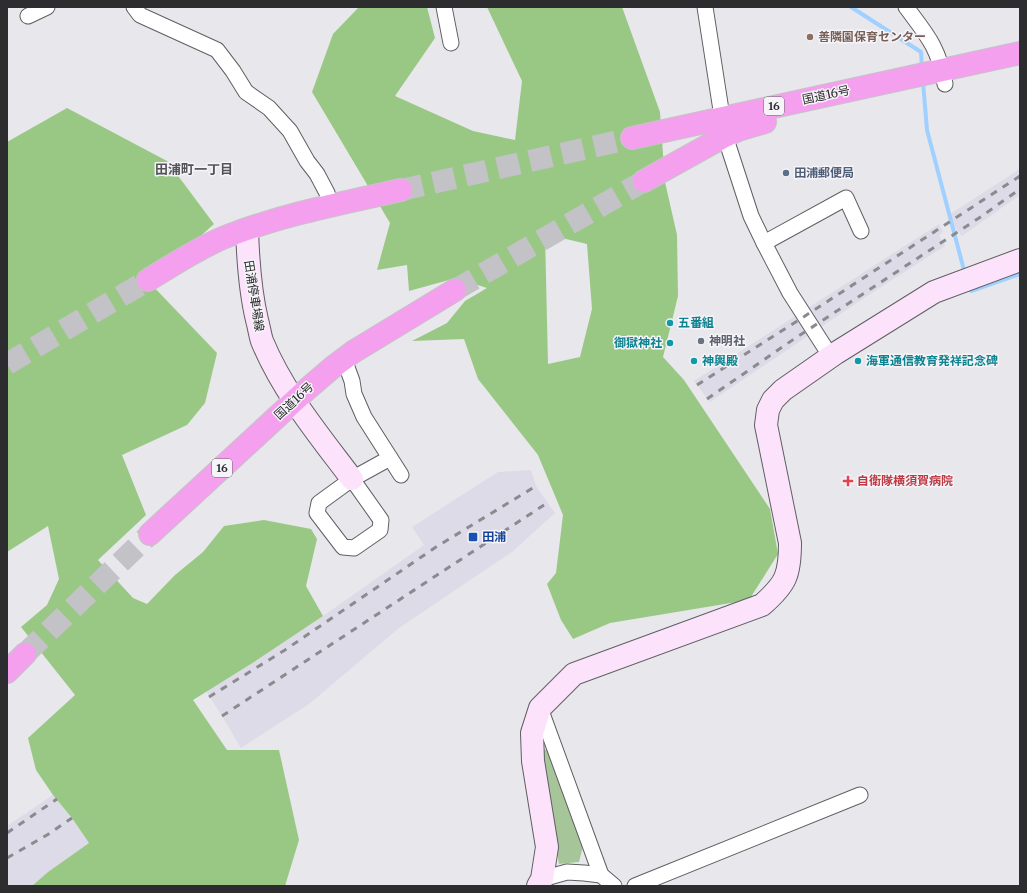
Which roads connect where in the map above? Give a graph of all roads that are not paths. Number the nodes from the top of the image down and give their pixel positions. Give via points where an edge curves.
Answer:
1 (47, 7) edge
2 (134, 7) edge
3 (444, 7) edge
4 (705, 7) edge
5 (906, 7) edge
6 (28, 16) dead end
7 (451, 43) dead end
8 (1020, 53) edge
9 (1020, 68) edge
10 (932, 79) junction
11 (724, 127) junction
12 (632, 138) tunnel mouth
13 (644, 181) tunnel mouth
14 (401, 190) tunnel mouth
15 (331, 205) junction
16 (247, 230) junction
17 (861, 231) dead end
18 (764, 243) junction
19 (1020, 260) edge
20 (148, 280) tunnel mouth
21 (455, 290) tunnel mouth
22 (831, 357) junction
23 (344, 358) junction
24 (294, 401) junction
25 (390, 458) junction
26 (401, 476) dead end
27 (352, 479) junction
28 (150, 534) tunnel mouth
29 (26, 654) tunnel mouth
30 (7, 672) edge
31 (540, 708) junction
32 (860, 795) dead end
33 (600, 876) junction
34 (540, 882) edge
35 (614, 886) edge
36 (635, 886) edge

1 - 6 street
2 - 15 street via 140,15 217,50 246,92 269,108 290,131 317,174
3 - 7 street
4 - 11 street
5 - 10 street via 930,40 939,58
8 - 10 highway, 国道16号 / 16
9 - 10 highway, 国道16号 / 16
10 - 11 highway, 国道16号 / 16 via 754,124
11 - 12 highway, 国道16号 / 16
11 - 13 highway, 国道16号 / 16
11 - 18 street via 752,216
14 - 15 highway
15 - 16 highway
16 - 20 highway via 199,249
16 - 24 street, 田浦停車場線 via 254,309 262,340
17 - 18 street via 846,198
18 - 22 street via 790,293
19 - 22 street via 934,292
21 - 23 highway, 国道16号 / 16
22 - 31 street via 783,390 768,410 766,425 790,543 790,561 785,579 777,592 762,605 574,674
23 - 24 highway, 国道16号 / 16
23 - 25 street via 354,394 364,417
24 - 27 street, 田浦停車場線
24 - 28 highway, 国道16号 / 16
25 - 26 street
25 - 27 street
27 - 27 street via 381,520 380,530 354,548 343,547 317,513 319,503
29 - 30 highway
31 - 33 street
31 - 34 street via 532,733 533,761 546,847
32 - 36 street
33 - 34 street via 567,872
33 - 35 street

